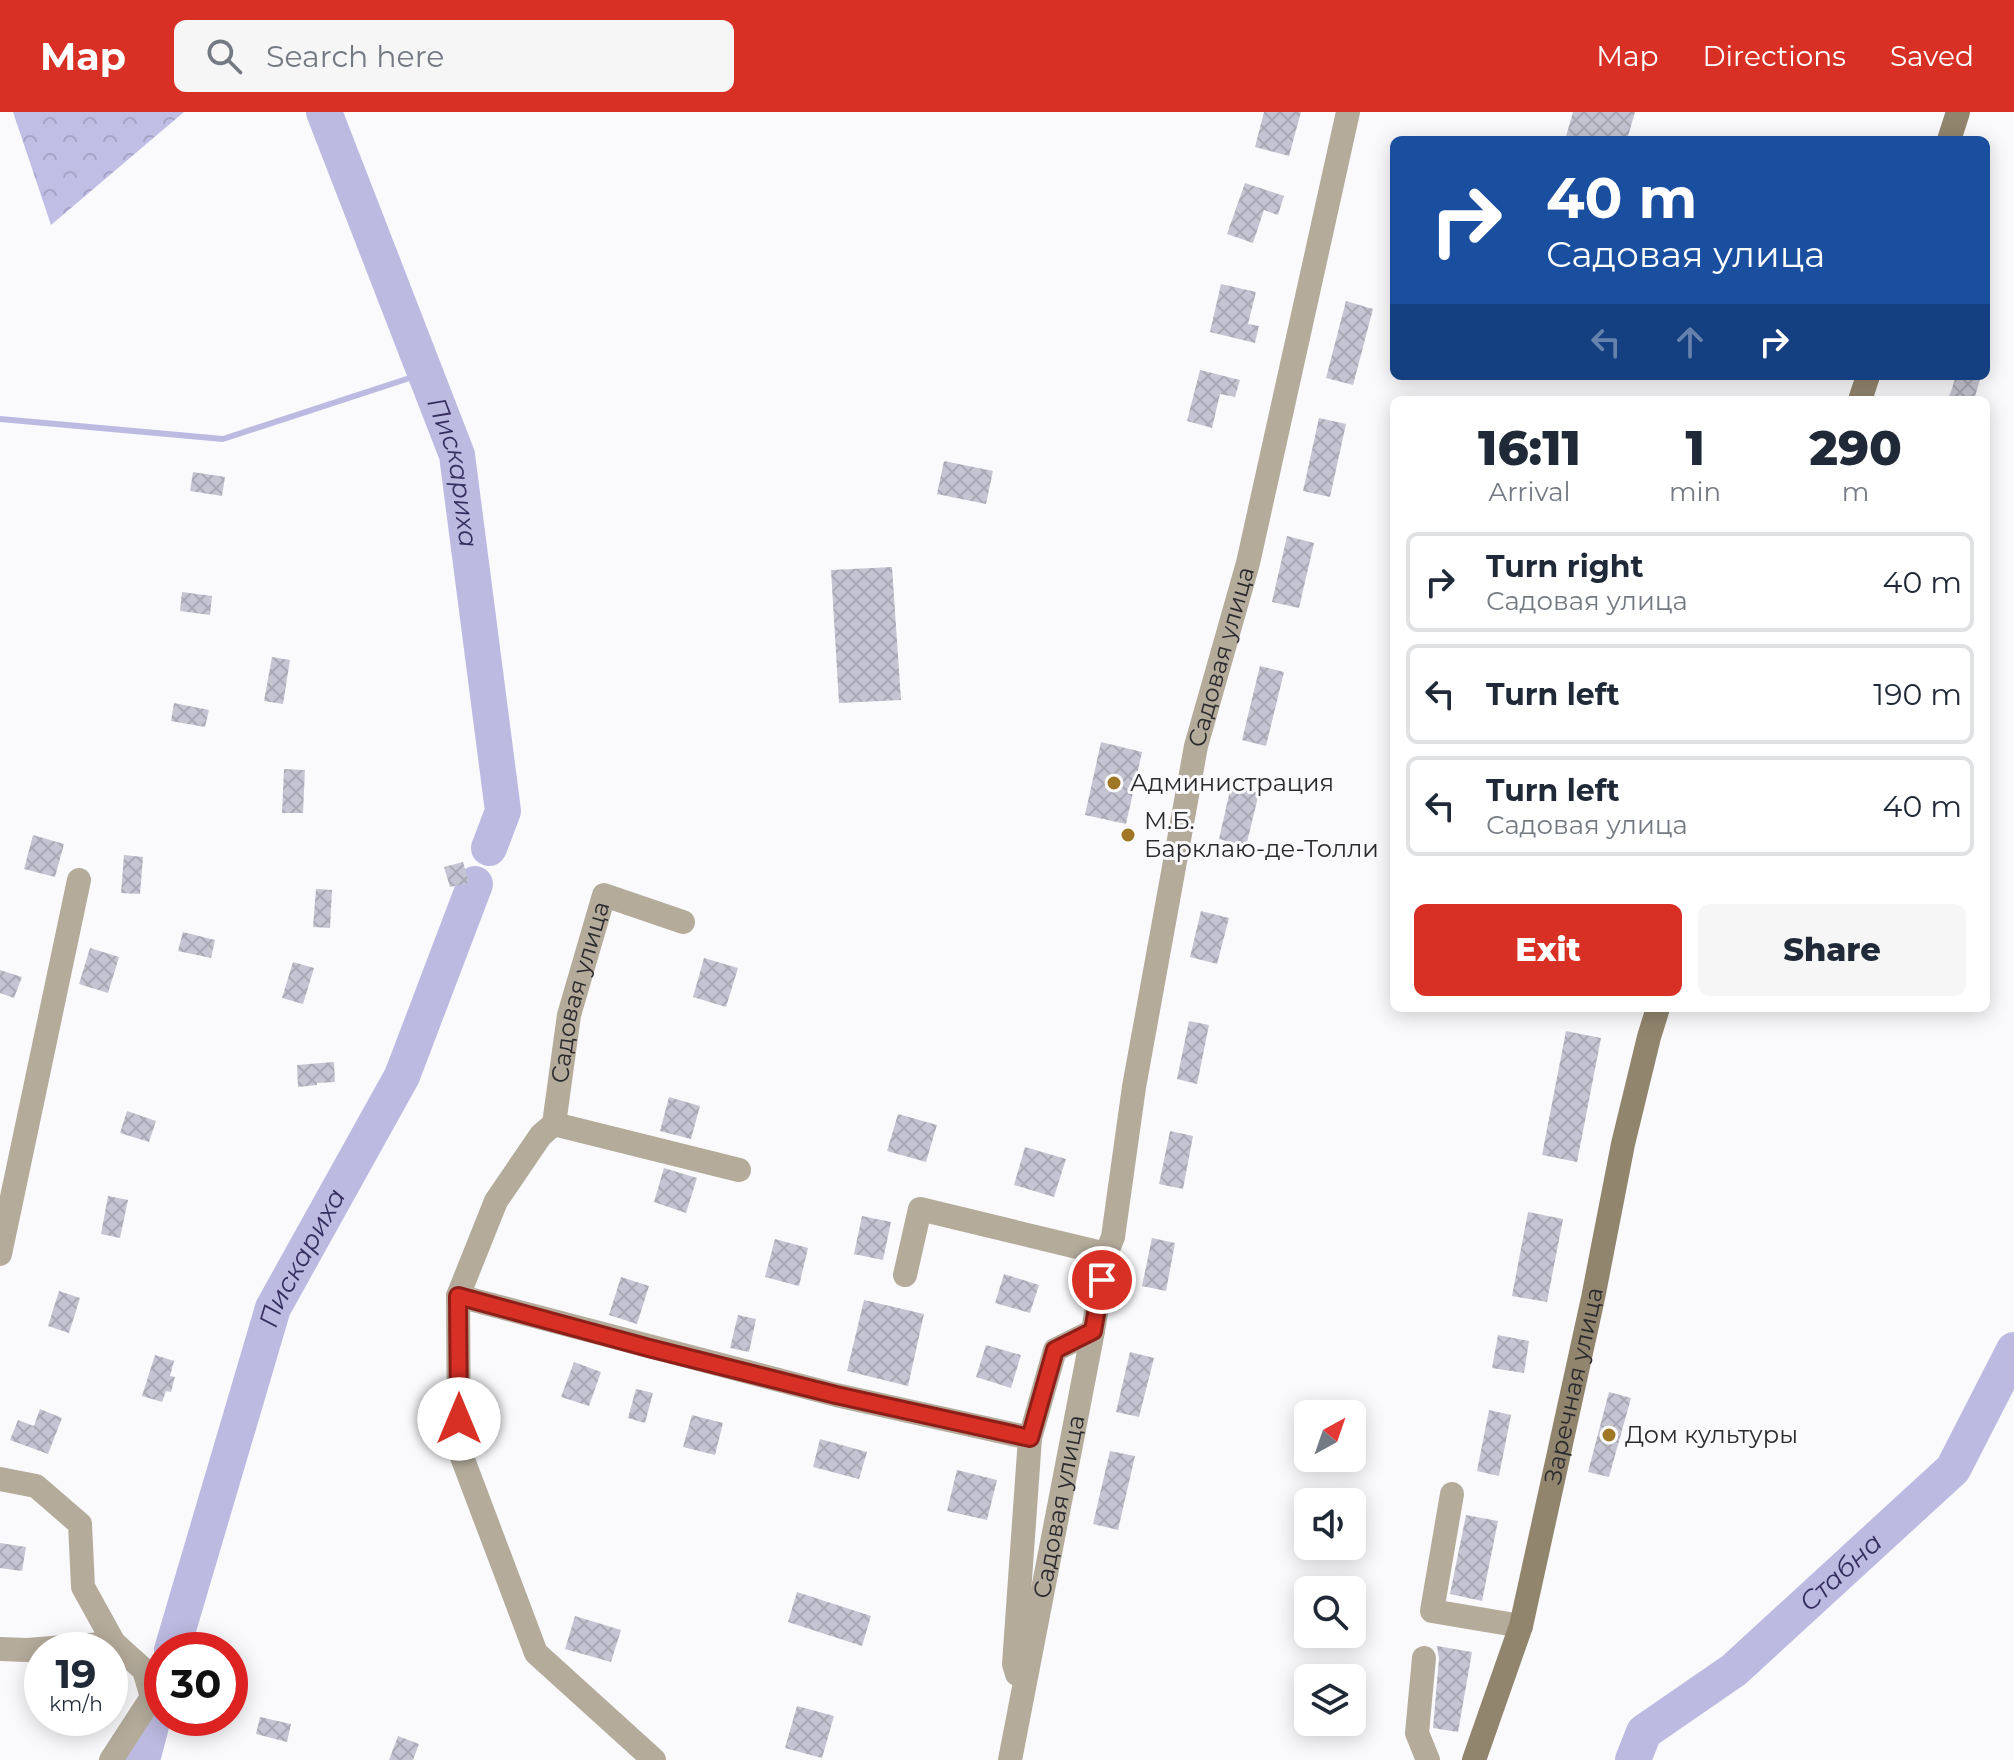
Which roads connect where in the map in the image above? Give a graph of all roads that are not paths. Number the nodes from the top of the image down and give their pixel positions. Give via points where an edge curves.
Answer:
1 (1348, 112) edge
2 (1958, 112) edge
3 (1950, 136) edge
4 (79, 880) dead end
5 (683, 922) dead end
6 (1657, 1012) edge
7 (554, 1124) junction
8 (739, 1170) dead end
9 (0, 1254) edge
10 (1106, 1254) junction
11 (905, 1275) dead end
12 (458, 1296) junction
13 (1093, 1331) junction
14 (1030, 1438) junction
15 (0, 1479) edge
16 (1452, 1494) dead end
17 (1521, 1626) junction
18 (108, 1632) edge
19 (0, 1649) edge
20 (24, 1650) edge
21 (128, 1656) edge
22 (1424, 1658) dead end
23 (1023, 1692) junction
24 (128, 1734) edge
25 (127, 1736) edge
26 (111, 1760) edge
27 (654, 1760) edge
28 (1010, 1760) edge
29 (1428, 1760) edge
30 (1474, 1760) edge

1 - 10 street, Садовая улица via 1248,563 1196,746
2 - 3 street
4 - 9 street
5 - 7 street, Садовая улица via 604,895 569,1015
6 - 17 street, Заречная улица via 1623,1144
7 - 8 street
7 - 12 street via 496,1201
10 - 11 street via 920,1209
10 - 13 street, Садовая улица
12 - 14 street, Садовая улица via 836,1395
12 - 27 street via 459,1449 536,1653
13 - 14 street via 1055,1350
13 - 23 street, Садовая улица
14 - 23 street via 1014,1664
15 - 18 street via 36,1486 80,1524 83,1587
16 - 17 street via 1432,1611
17 - 30 street, Заречная улица
19 - 20 street
21 - 24 street via 144,1670 152,1697
22 - 29 street via 1417,1733
23 - 28 street, Садовая улица
25 - 26 street

